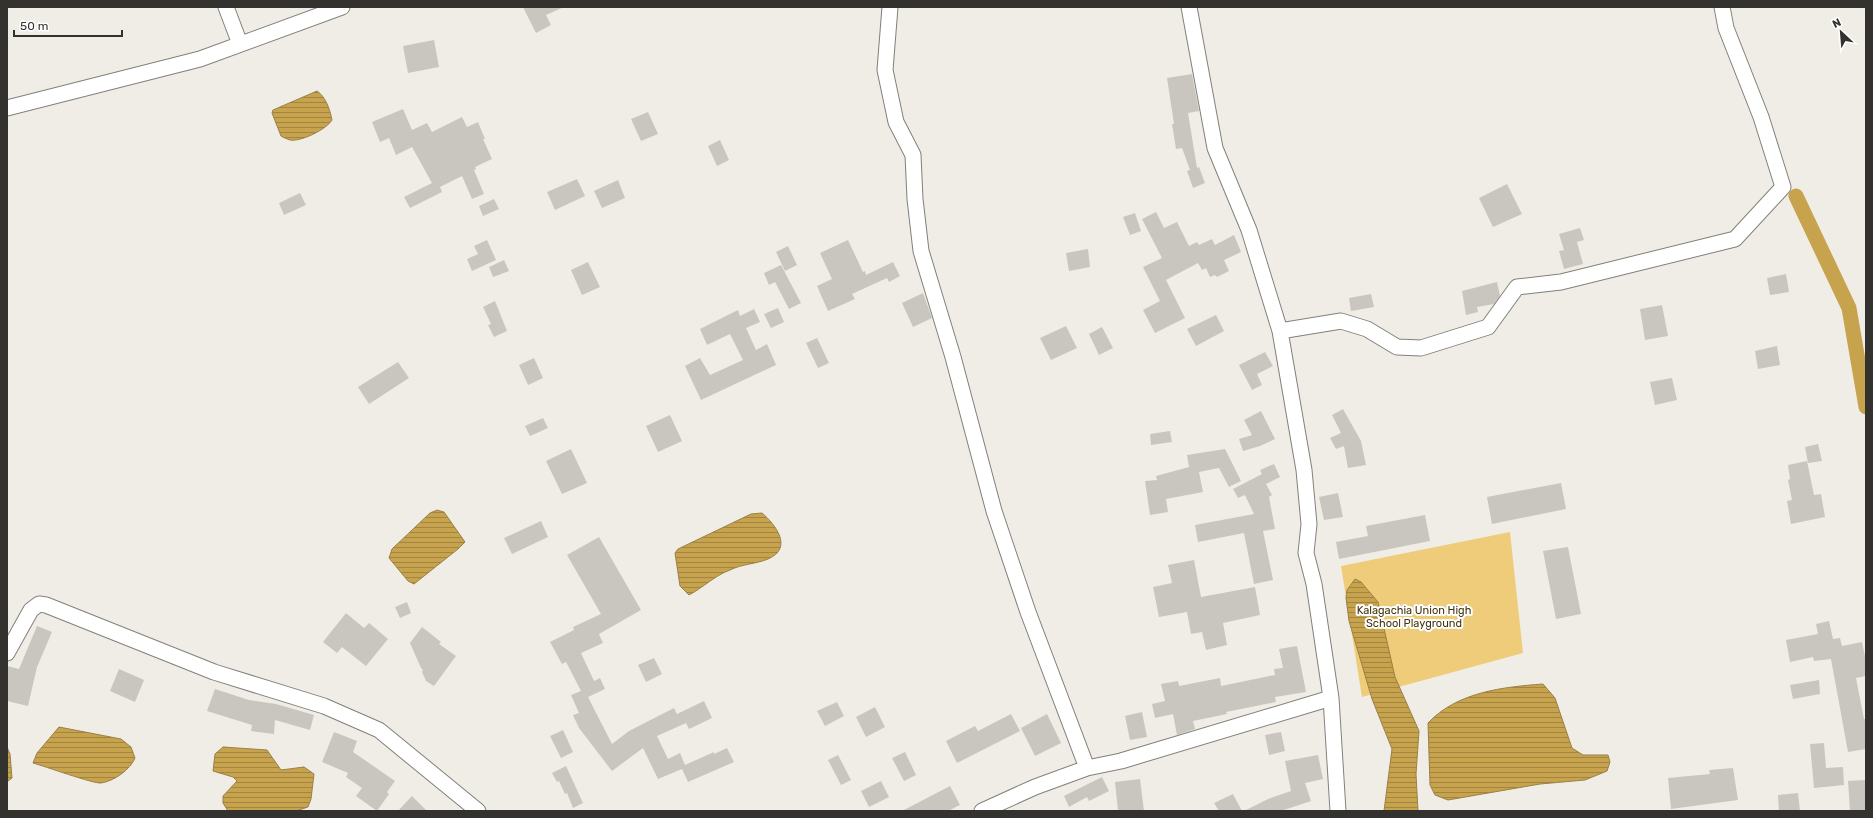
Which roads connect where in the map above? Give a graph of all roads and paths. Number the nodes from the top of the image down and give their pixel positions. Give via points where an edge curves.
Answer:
1 (226, 7) edge
2 (342, 7) edge
3 (890, 7) edge
4 (1189, 7) edge
5 (1722, 7) edge
6 (240, 44) junction
7 (7, 108) edge
8 (1280, 330) junction
9 (7, 654) edge
10 (1331, 698) junction
11 (1087, 768) junction
12 (478, 811) edge
13 (982, 811) edge
14 (1338, 811) edge

1 - 6 street
2 - 6 street
3 - 11 street via 885,70 896,122 912,155 922,251 994,511 1028,612
4 - 8 street via 1215,148 1249,230
5 - 8 street via 1726,28 1762,117 1783,186 1735,239 1561,282 1517,286 1488,328 1421,348 1397,348 1367,329 1341,321
6 - 7 street via 200,58
8 - 10 street via 1304,470 1309,524 1306,553 1314,584
9 - 12 street via 31,610 39,604 46,605 214,672 324,706 378,730
10 - 11 street via 1121,761
10 - 14 street
11 - 13 street via 1035,787

